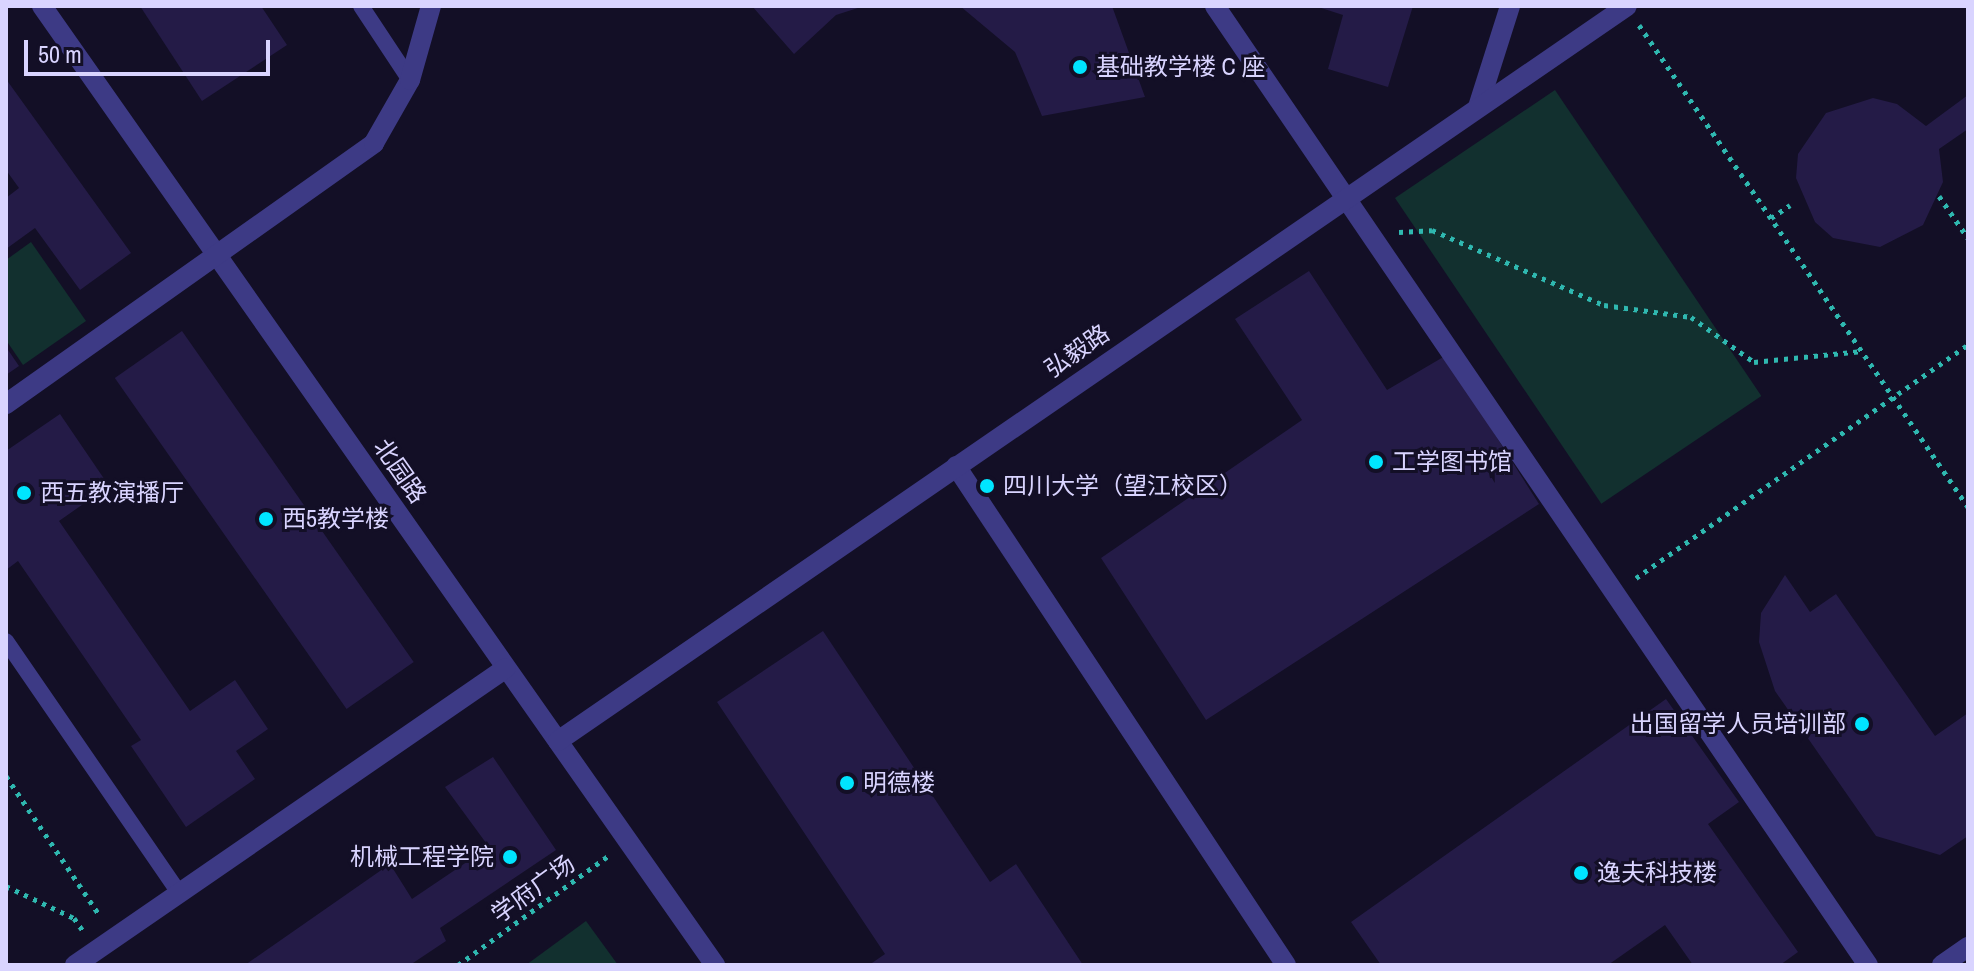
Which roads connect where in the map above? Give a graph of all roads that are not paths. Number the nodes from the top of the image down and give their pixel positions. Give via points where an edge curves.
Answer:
1 (42, 6) edge
2 (361, 6) edge
3 (431, 6) edge
4 (1215, 6) edge
5 (1510, 6) edge
6 (1626, 6) edge
7 (410, 80) junction
8 (1478, 107) junction
9 (1347, 197) junction
10 (218, 256) junction
11 (6, 404) edge
12 (956, 466) junction
13 (6, 641) edge
14 (506, 668) junction
15 (558, 741) junction
16 (178, 891) junction
17 (1968, 947) edge
18 (75, 965) edge
19 (715, 965) edge
20 (1286, 965) edge
21 (1868, 965) edge
22 (1942, 965) edge

1 - 10 street, 北园路
2 - 7 lane
3 - 7 street
4 - 9 street
5 - 8 street
6 - 8 street, 弘毅路
7 - 10 street via 374,143
8 - 9 street, 弘毅路
9 - 12 street, 弘毅路
9 - 21 street
10 - 11 street
10 - 14 street, 北园路
12 - 15 street, 弘毅路
12 - 20 street
13 - 16 lane
14 - 15 street, 北园路
14 - 16 street
15 - 19 street, 北园路
16 - 18 street
17 - 22 street

